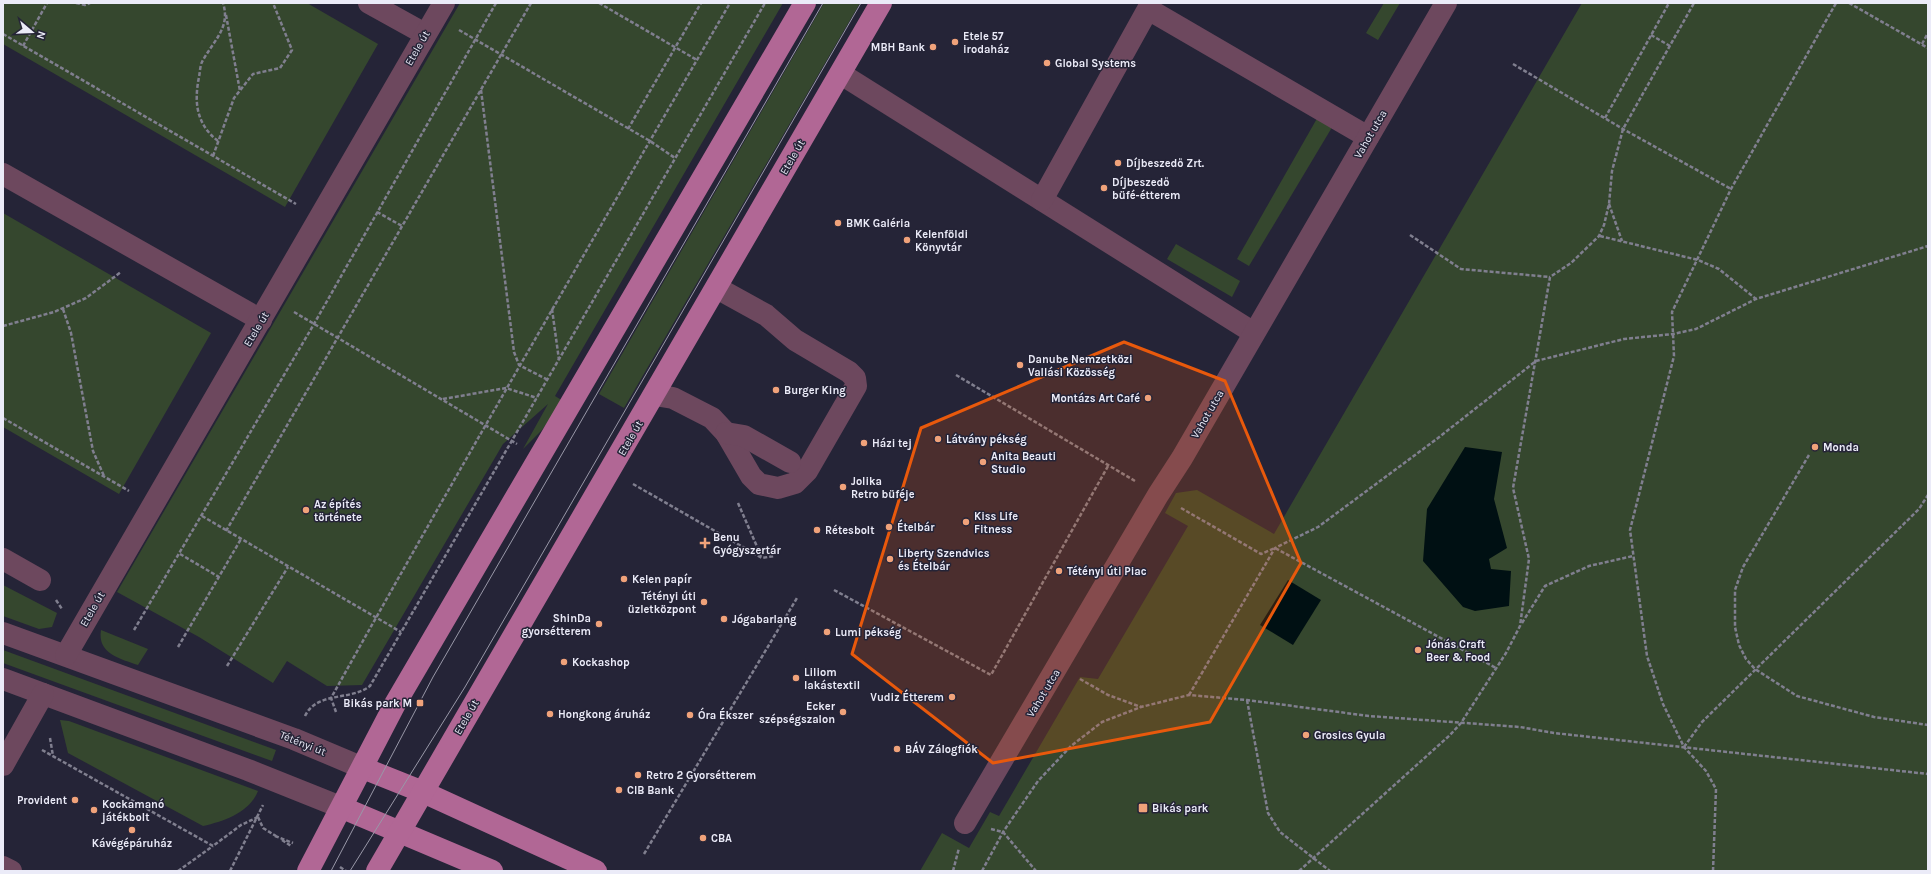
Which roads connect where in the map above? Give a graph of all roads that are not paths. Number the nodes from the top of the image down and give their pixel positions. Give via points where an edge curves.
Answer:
1 (368, 3) edge
2 (805, 3) edge
3 (881, 3) edge
4 (1446, 3) edge
5 (435, 18) edge
6 (841, 74) junction
7 (1368, 137) junction
8 (3, 174) edge
9 (1042, 200) junction
10 (717, 288) junction
11 (261, 320) junction
12 (1254, 333) junction
13 (655, 395) junction
14 (726, 433) junction
15 (790, 462) dead end
16 (3, 559) edge
17 (40, 580) dead end
18 (3, 633) edge
19 (66, 655) junction
20 (3, 679) edge
21 (43, 694) junction
22 (3, 765) edge
23 (363, 768) junction
24 (423, 792) junction
25 (343, 808) junction
26 (966, 823) road end
27 (400, 833) junction
28 (3, 866) edge
29 (11, 871) edge
30 (308, 871) edge
31 (377, 871) edge
32 (492, 871) edge
33 (596, 871) edge

1 - 5 street
2 - 23 main road via 395,704
3 - 6 main road, Etele út
4 - 7 street, Vahot utca
5 - 11 street, Etele út
6 - 9 street
6 - 10 main road, Etele út
7 - 9 street via 1148,9
7 - 12 street, Vahot utca
8 - 11 street
9 - 12 street
10 - 13 main road, Etele út
10 - 14 street via 766,315 795,340 849,372 855,378 856,386 807,471 787,487 759,484 751,476
11 - 19 street, Etele út
12 - 26 street, Vahot utca
13 - 14 street via 686,403 712,418
13 - 24 main road, Etele út
14 - 15 street via 744,436
16 - 17 street
18 - 19 street, Tétényi út
19 - 23 street, Tétényi út via 294,739
20 - 21 street
21 - 22 street
21 - 25 street
23 - 24 main road, Tétényi út
23 - 25 main road
24 - 27 main road, Etele út
24 - 33 main road, Tétényi út
25 - 27 main road
25 - 30 main road
27 - 31 main road, Etele út
27 - 32 main road
28 - 29 street

